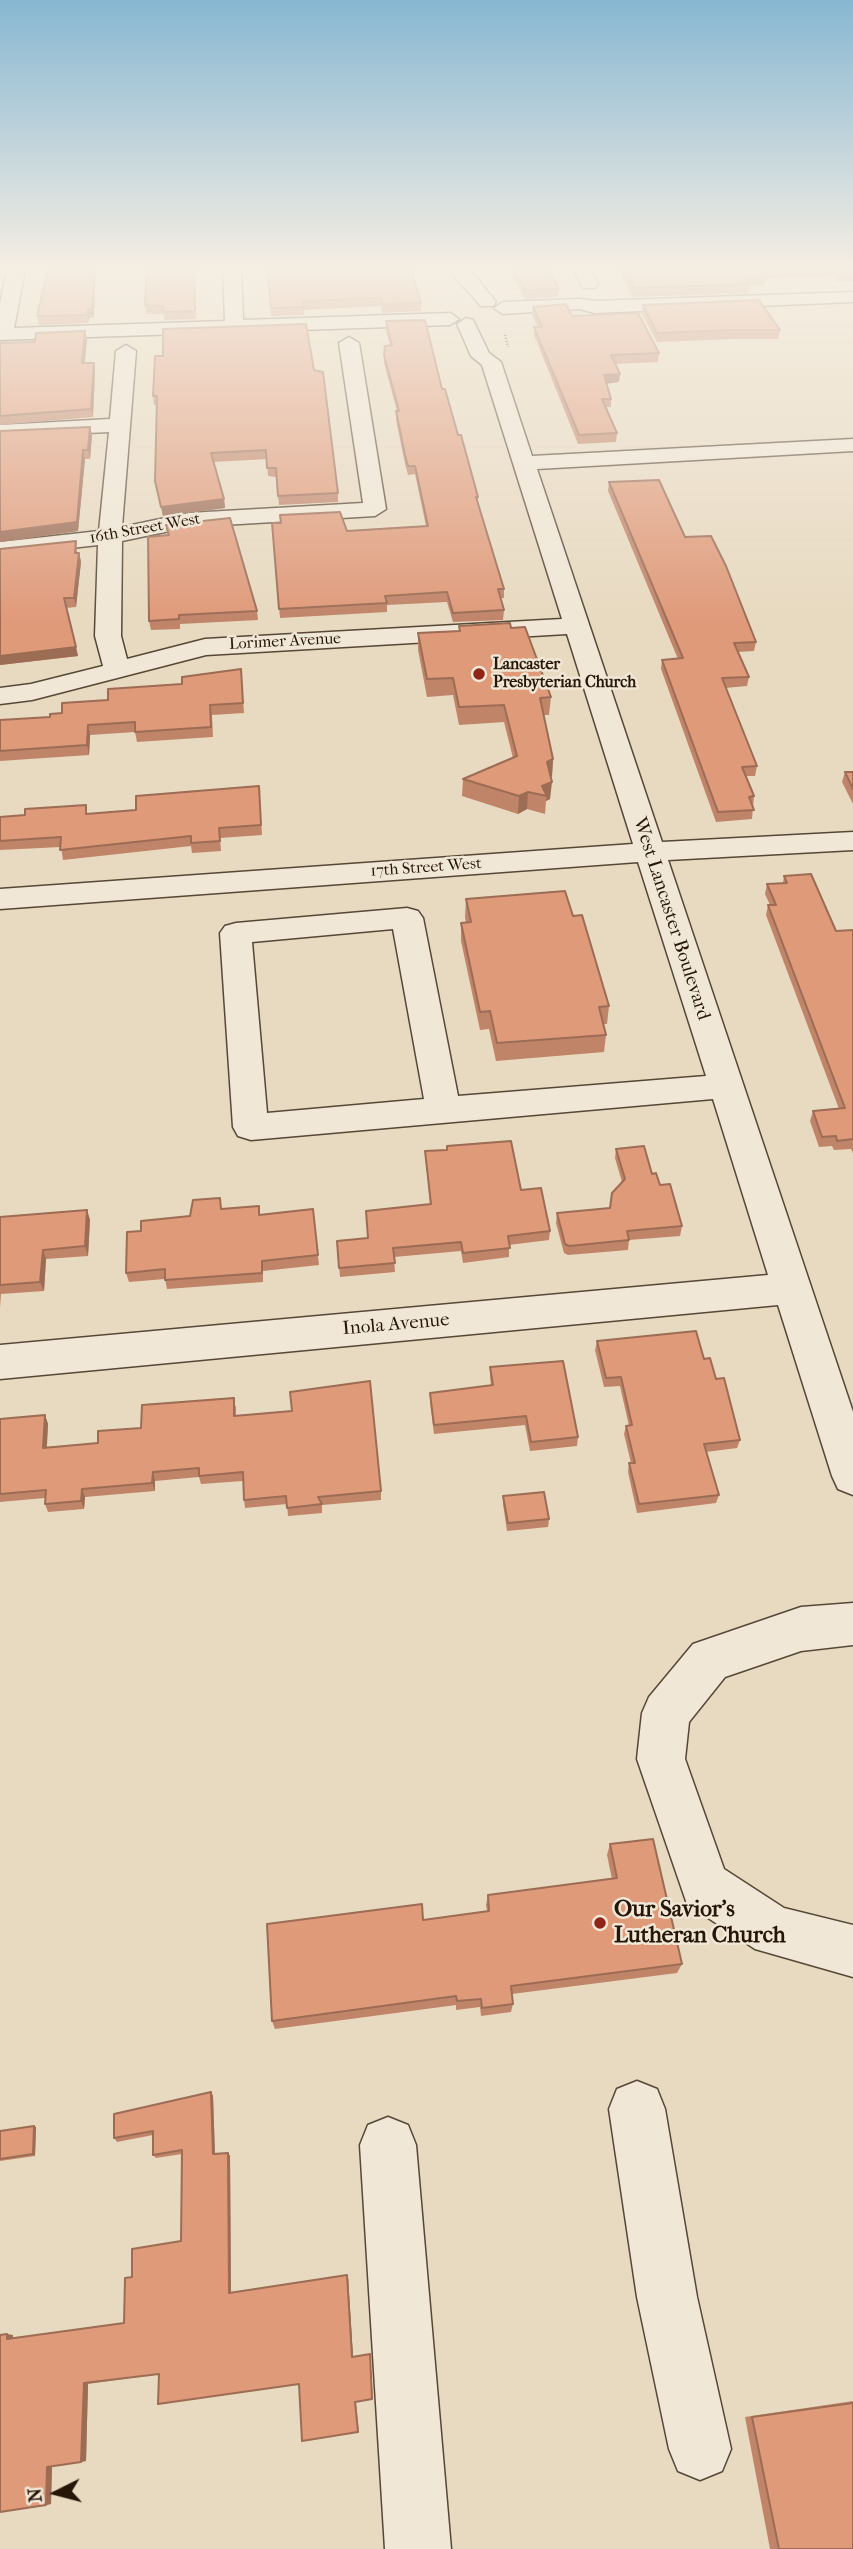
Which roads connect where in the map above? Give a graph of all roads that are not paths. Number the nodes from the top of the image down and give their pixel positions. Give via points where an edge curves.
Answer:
1 (124, 384) edge
2 (355, 384) edge
3 (506, 384) edge
4 (121, 425) junction
5 (0, 431) edge
6 (853, 445) edge
7 (523, 463) junction
8 (110, 537) junction
9 (0, 549) edge
10 (575, 626) junction
11 (117, 670) junction
12 (0, 696) edge
13 (853, 841) edge
14 (649, 852) junction
15 (311, 876) junction
16 (0, 899) edge
17 (319, 926) junction
18 (727, 1086) junction
19 (443, 1110) junction
20 (793, 1288) junction
21 (0, 1362) edge
22 (853, 1475) edge
23 (853, 1624) edge
24 (853, 1951) edge
25 (637, 2109) dead end
26 (388, 2146) dead end
27 (700, 2449) dead end
28 (418, 2549) edge

1 - 4 street
2 - 8 street, 16th Street West via 375,509 189,520
3 - 7 street, West Lancaster Boulevard
4 - 5 street
4 - 8 street
6 - 7 street
7 - 10 street, West Lancaster Boulevard
8 - 9 street, 16th Street West
8 - 11 street via 107,636
10 - 11 street, Lorimer Avenue via 205,647
10 - 14 street, West Lancaster Boulevard
11 - 12 street, Lorimer Avenue
13 - 14 street, 17th Street West
14 - 15 street, 17th Street West
14 - 18 street, West Lancaster Boulevard
15 - 16 street, 17th Street West
15 - 17 street
17 - 19 street via 407,918
17 - 19 street via 236,933 251,1126
18 - 19 street
18 - 20 street, West Lancaster Boulevard
20 - 21 street, Inola Avenue
20 - 22 street, West Lancaster Boulevard
23 - 24 street via 801,1629 709,1660 666,1713 661,1759 705,1886 773,1931
25 - 27 street via 667,2297
26 - 28 street

